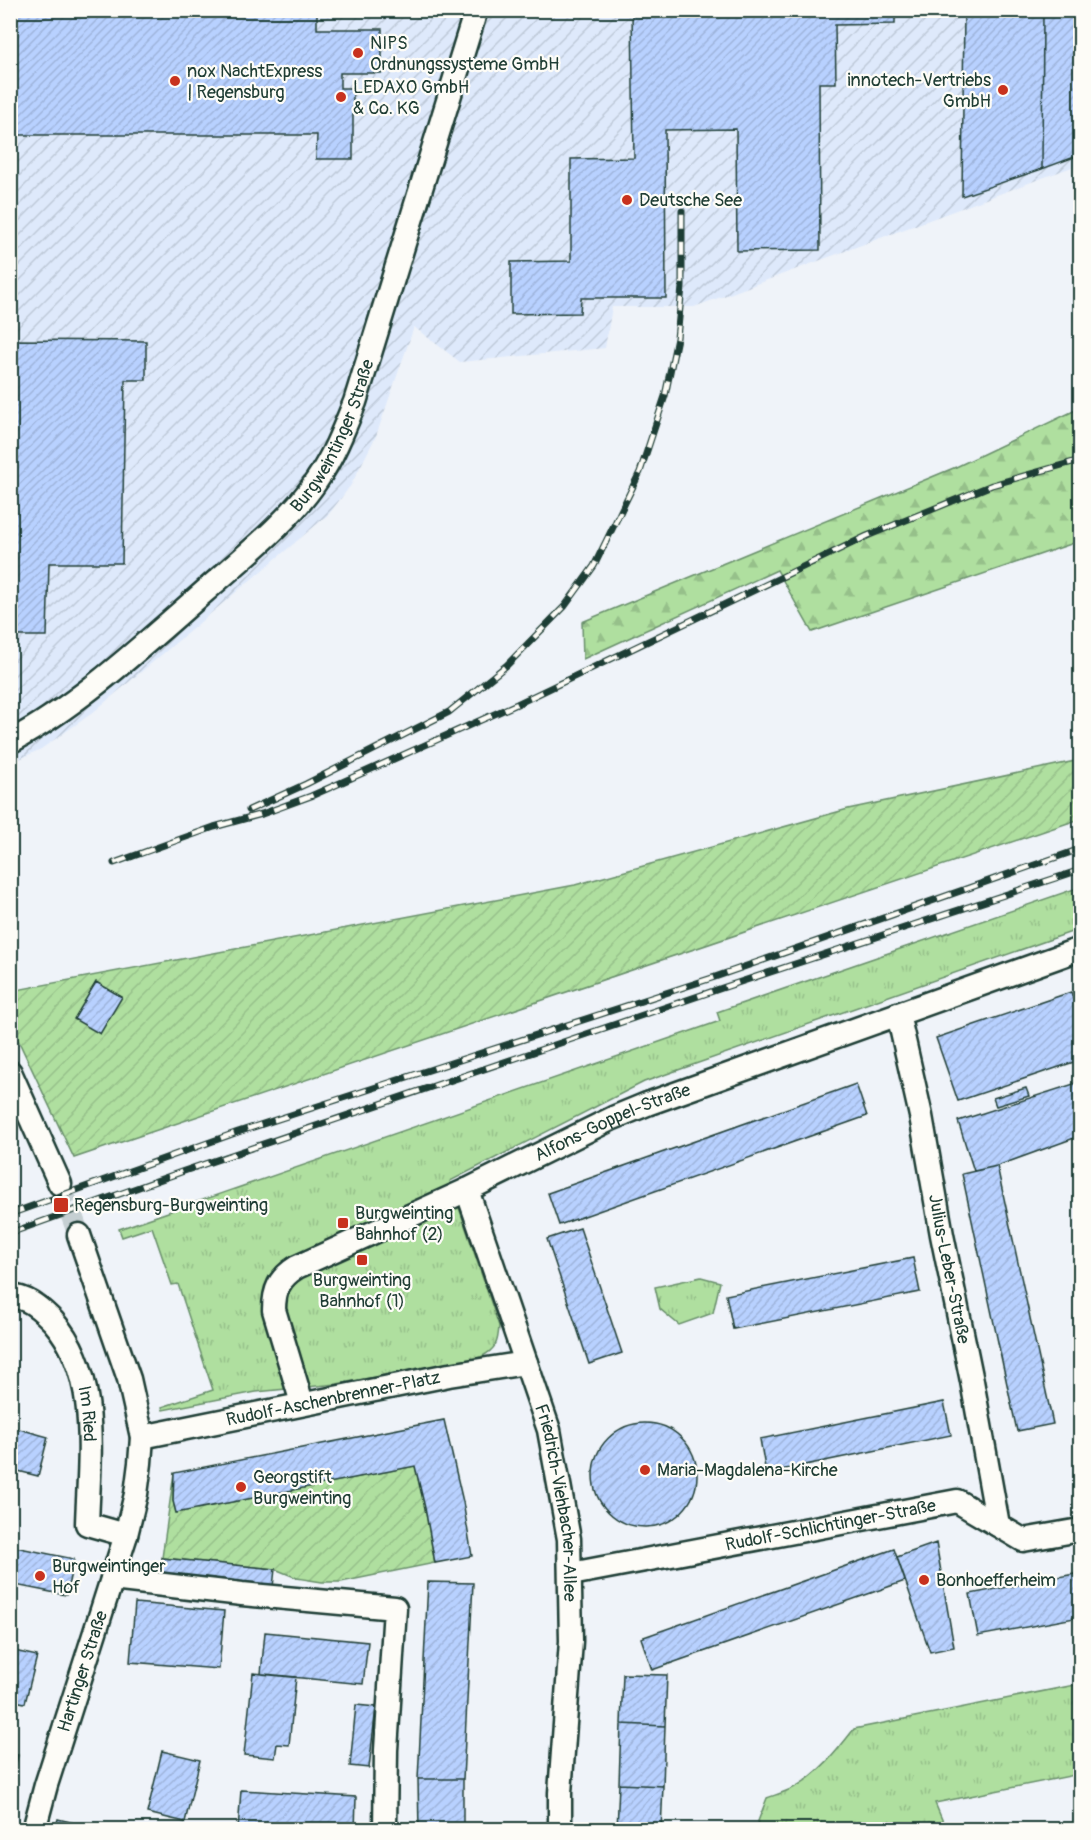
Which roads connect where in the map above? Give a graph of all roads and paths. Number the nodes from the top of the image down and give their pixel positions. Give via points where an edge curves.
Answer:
1 (476, 10) edge
2 (10, 742) edge
3 (1080, 949) edge
4 (898, 1014) junction
5 (10, 1072) edge
6 (60, 1184) tunnel mouth
7 (467, 1190) junction
8 (79, 1235) tunnel mouth
9 (10, 1295) edge
10 (526, 1363) junction
11 (302, 1403) junction
12 (142, 1437) junction
13 (998, 1525) junction
14 (1080, 1530) edge
15 (126, 1535) junction
16 (571, 1574) junction
17 (112, 1579) junction
18 (34, 1830) edge
19 (385, 1830) edge
20 (560, 1830) edge

1 - 2 street, Burgweintinger Straße via 355,402 317,481 251,551 117,668 34,730
3 - 4 street, Alfons-Goppel-Straße
4 - 7 street, Alfons-Goppel-Straße via 647,1104
4 - 13 street, Julius-Leber-Straße
5 - 6 street
7 - 10 street, Friedrich-Viehbacher-Allee
7 - 11 street, Alfons-Goppel-Straße via 286,1274 276,1291 274,1310
8 - 12 street, Hartinger Straße via 129,1379
9 - 15 street, Im Ried via 29,1301 46,1314 62,1331 72,1351 87,1404 87,1524
10 - 11 street, Rudolf-Aschenbrenner-Platz
10 - 16 street, Friedrich-Viehbacher-Allee via 549,1430 569,1539
11 - 12 street, Rudolf-Aschenbrenner-Platz
12 - 15 street, Hartinger Straße via 136,1494
13 - 14 street, Rudolf-Schlichtinger-Straße via 1023,1540
13 - 16 street, Rudolf-Schlichtinger-Straße via 957,1502
15 - 17 street, Hartinger Straße
16 - 20 street, Friedrich-Viehbacher-Allee
17 - 18 street, Hartinger Straße
17 - 19 street via 395,1608

